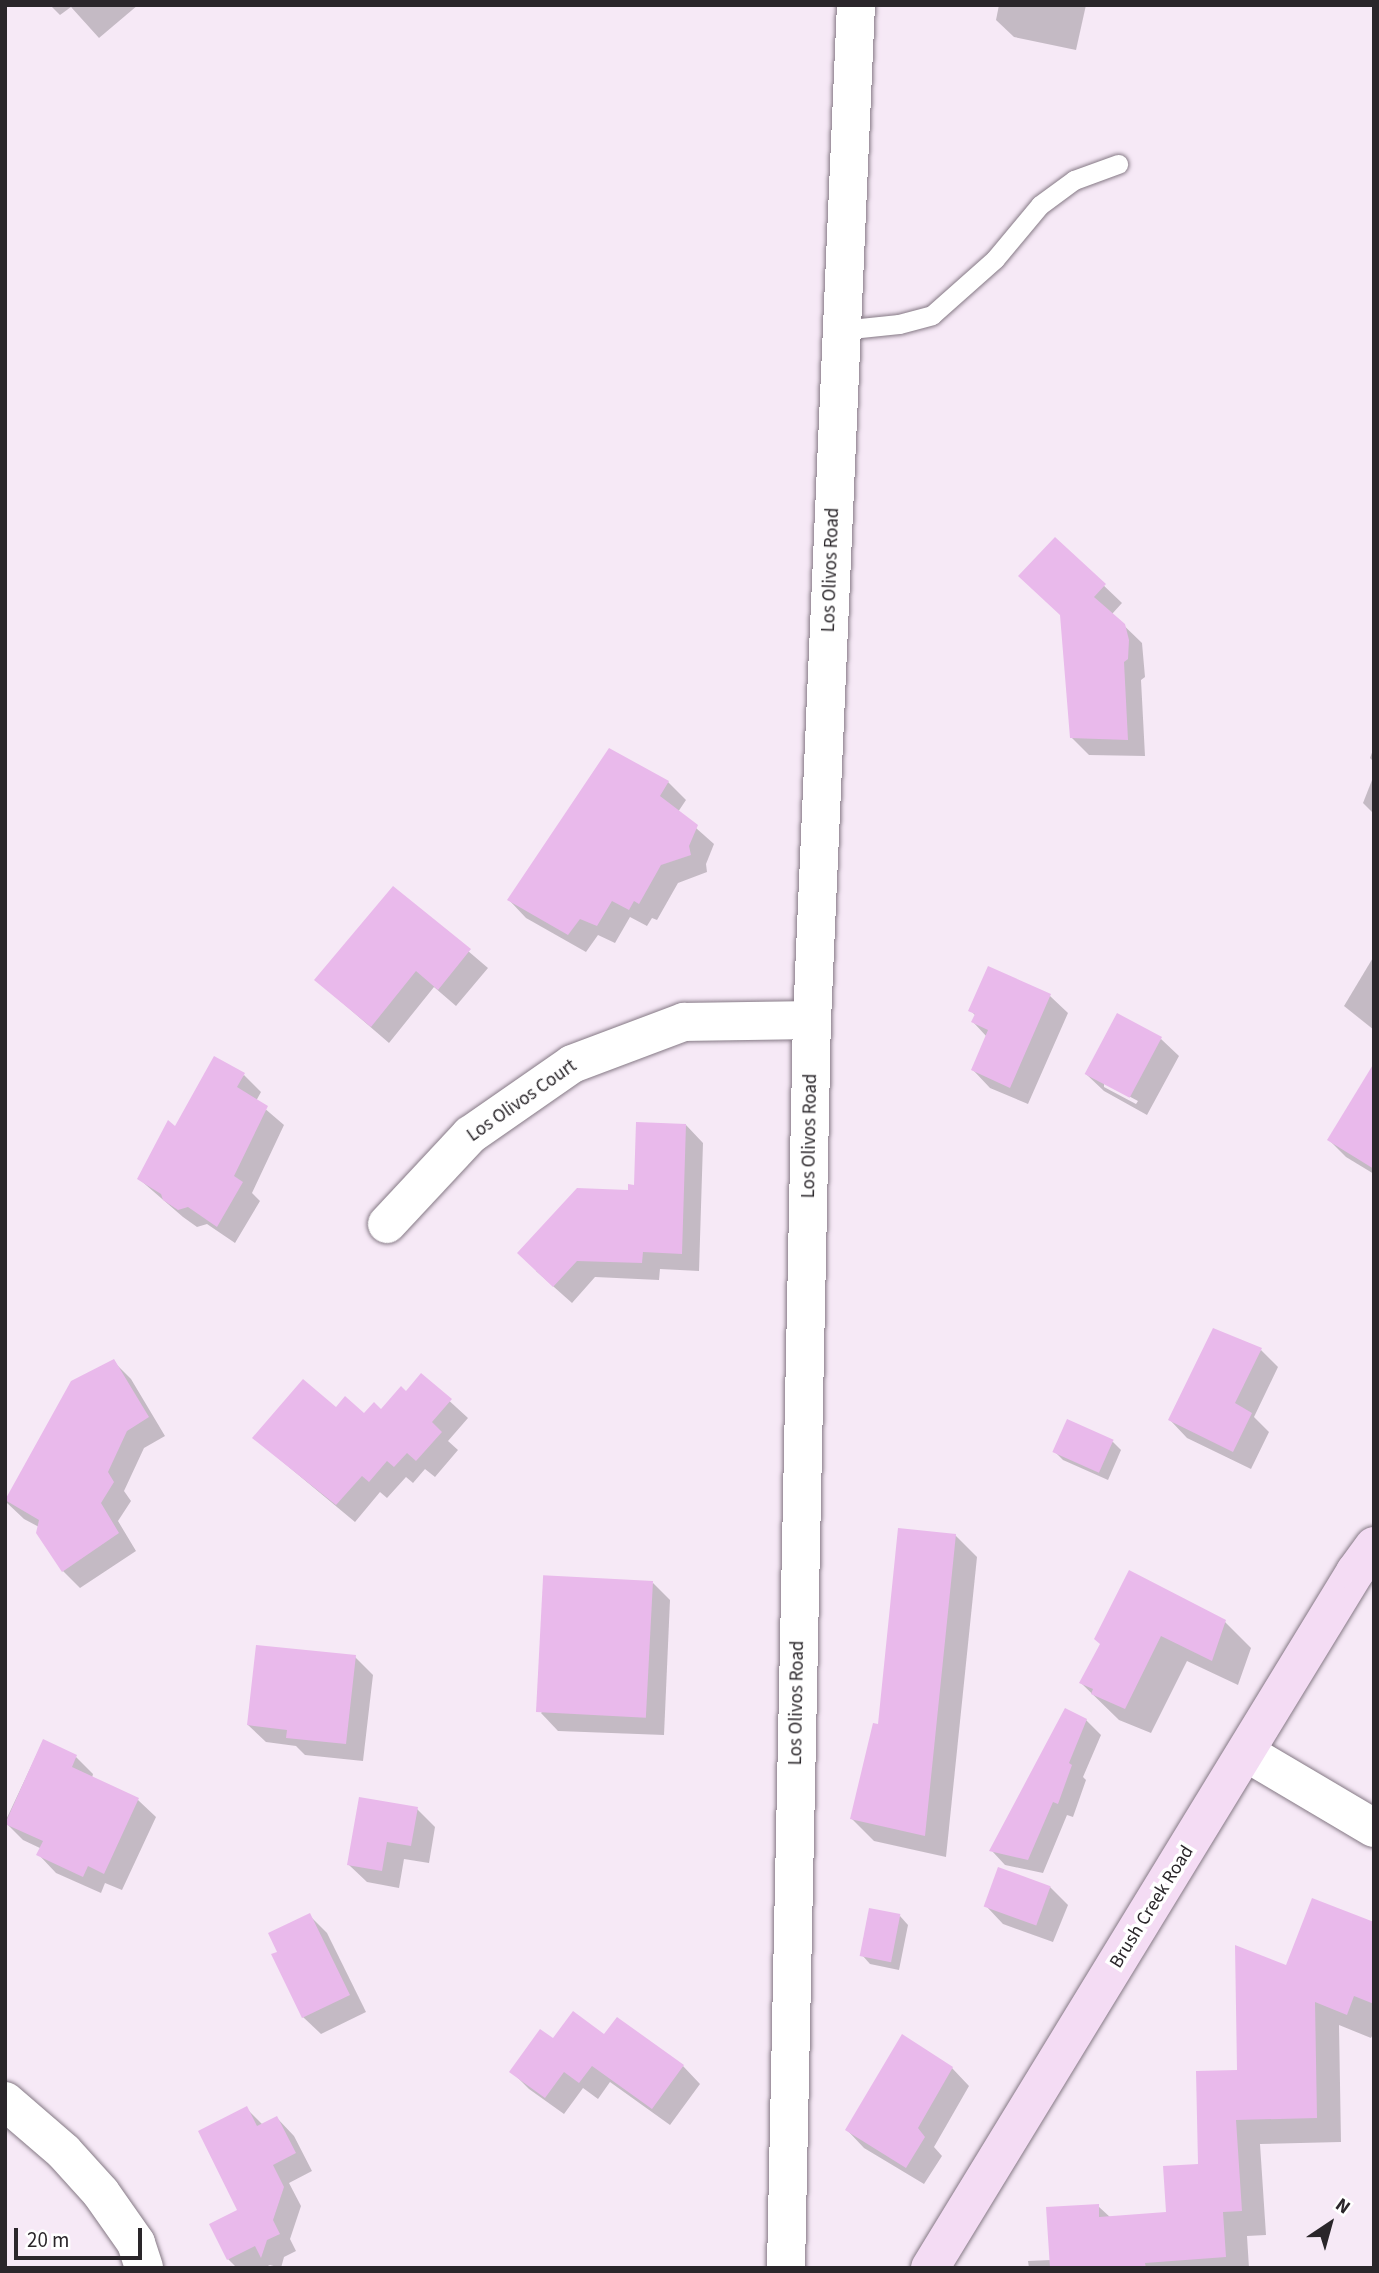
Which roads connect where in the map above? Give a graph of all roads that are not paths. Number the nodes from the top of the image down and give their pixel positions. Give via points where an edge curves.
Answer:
1 (856, 5) edge
2 (1118, 164) dead end
3 (841, 330) junction
4 (812, 1020) junction
5 (387, 1224) dead end
6 (1374, 1546) edge
7 (1247, 1753) junction
8 (1374, 1828) edge
9 (5, 2101) edge
10 (144, 2268) edge
11 (786, 2268) edge
12 (930, 2268) edge

1 - 3 street, Los Olivos Road
2 - 3 lane via 1074,180 1040,205 995,259 932,315 899,324
3 - 4 street, Los Olivos Road
4 - 5 street, Los Olivos Court via 684,1022 572,1064 470,1135
4 - 11 street, Los Olivos Road
6 - 7 street, Brush Creek Road
7 - 8 street
7 - 12 street, Brush Creek Road
9 - 10 street via 64,2152 101,2193 136,2244

